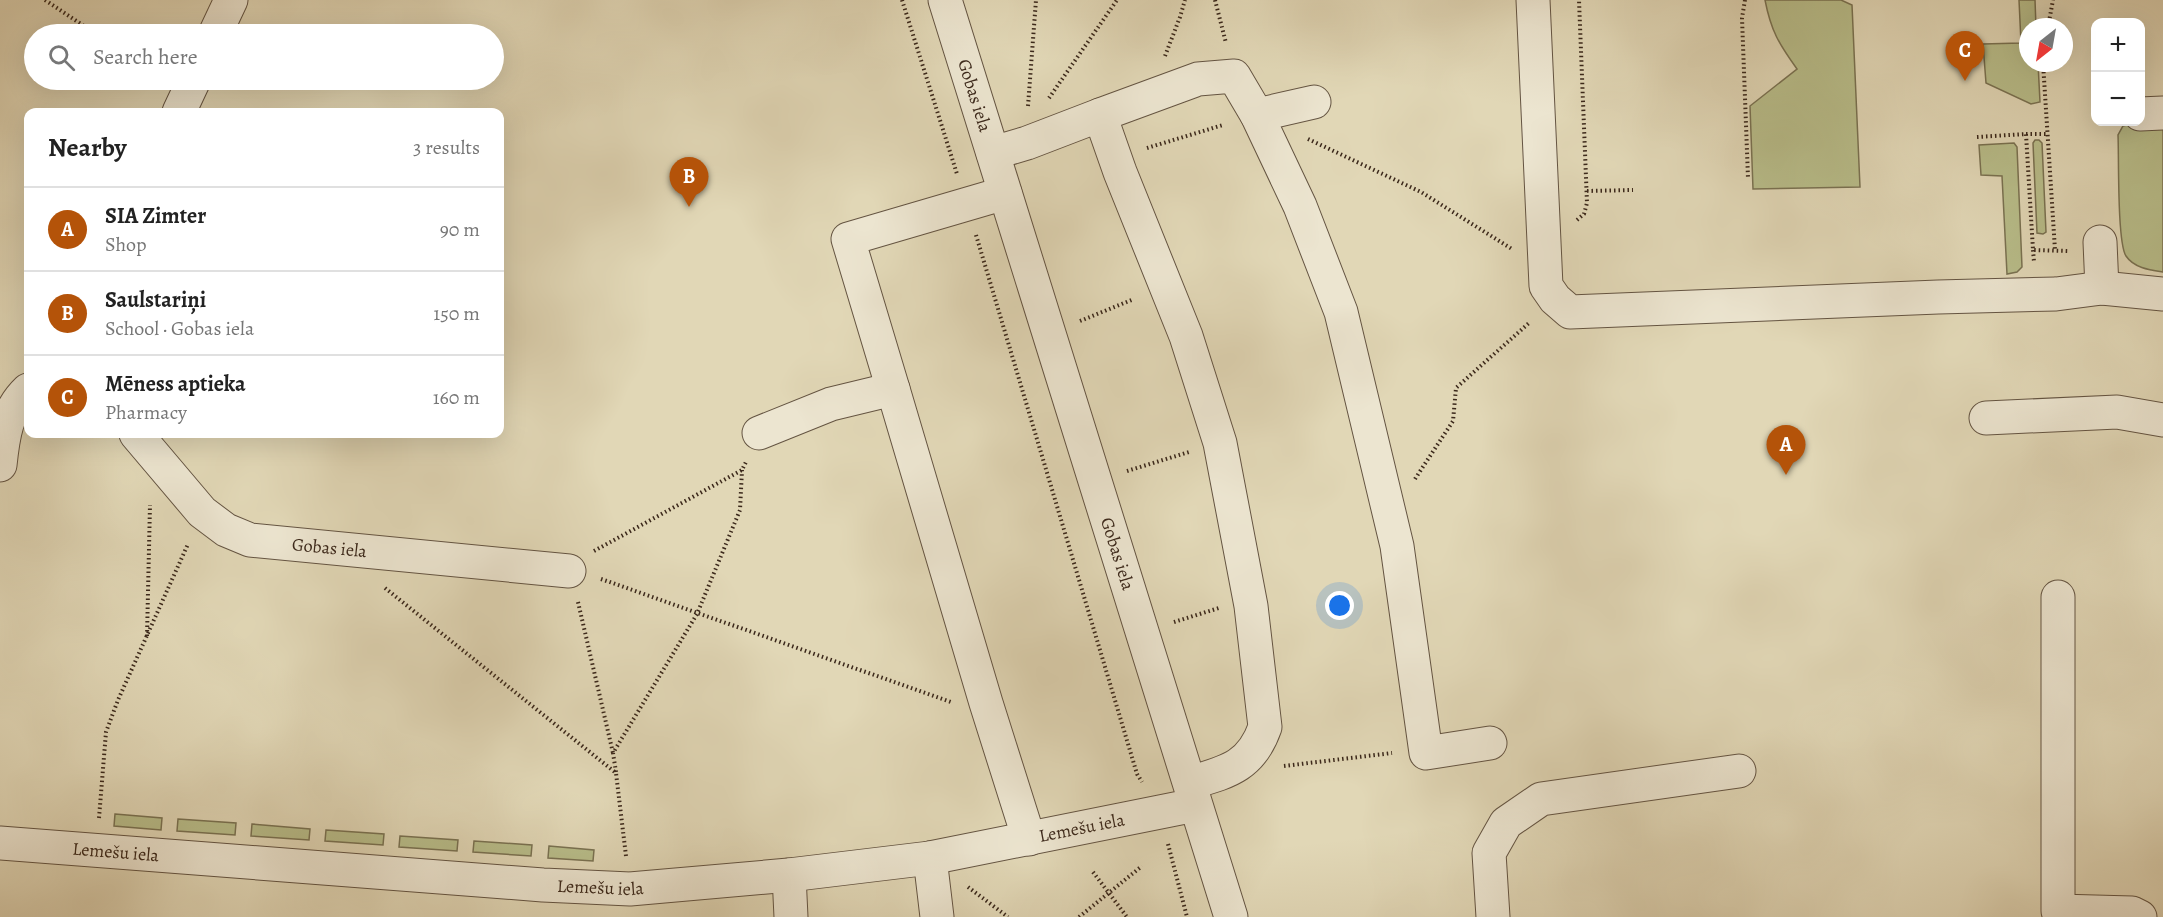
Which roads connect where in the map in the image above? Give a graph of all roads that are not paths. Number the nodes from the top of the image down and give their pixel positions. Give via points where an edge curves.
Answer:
1 (231, 0) edge
2 (945, 0) edge
3 (1533, 0) edge
4 (220, 24) edge
5 (189, 90) edge
6 (1314, 102) dead end
7 (181, 108) edge
8 (2163, 113) edge
9 (2145, 114) edge
10 (1100, 115) junction
11 (1257, 115) junction
12 (1004, 149) junction
13 (1005, 192) junction
14 (2100, 247) road end
15 (2102, 288) junction
16 (2163, 294) edge
17 (893, 389) junction
18 (24, 394) edge
19 (1986, 418) dead end
20 (2163, 420) edge
21 (759, 433) road end
22 (144, 443) edge
23 (0, 465) edge
24 (573, 571) road end
25 (2058, 597) dead end
26 (1490, 743) dead end
27 (1739, 771) dead end
28 (1193, 794) junction
29 (1029, 839) junction
30 (0, 843) edge
31 (930, 858) junction
32 (789, 875) junction
33 (791, 917) edge
34 (938, 917) edge
35 (1232, 917) edge
36 (1493, 917) edge
37 (2140, 917) edge

1 - 4 street
2 - 12 street, Gobas iela
3 - 15 street via 1550,285 1570,312 2056,294
5 - 7 street
6 - 11 street
8 - 9 street
10 - 11 street via 1198,79 1234,76
10 - 12 street
10 - 28 street, Lemešu iela via 1186,336 1220,443 1250,599 1265,727 1248,758
11 - 26 street via 1300,206 1341,312 1396,546 1426,753
12 - 13 street, Gobas iela
13 - 17 street via 848,239
13 - 28 street, Gobas iela
14 - 15 street
15 - 16 street
17 - 21 street via 831,404
17 - 29 street
18 - 23 street via 3,432
19 - 20 street via 2117,412
22 - 24 street, Gobas iela via 202,512 226,530 250,540
25 - 37 street via 2058,911 2132,913
27 - 36 street via 1541,799 1506,823 1489,853
28 - 29 street, Lemešu iela via 1159,813
28 - 35 street, Gobas iela
29 - 31 street, Lemešu iela
30 - 32 street, Lemešu iela via 630,889
31 - 32 street, Lemešu iela
31 - 34 street
32 - 33 street

